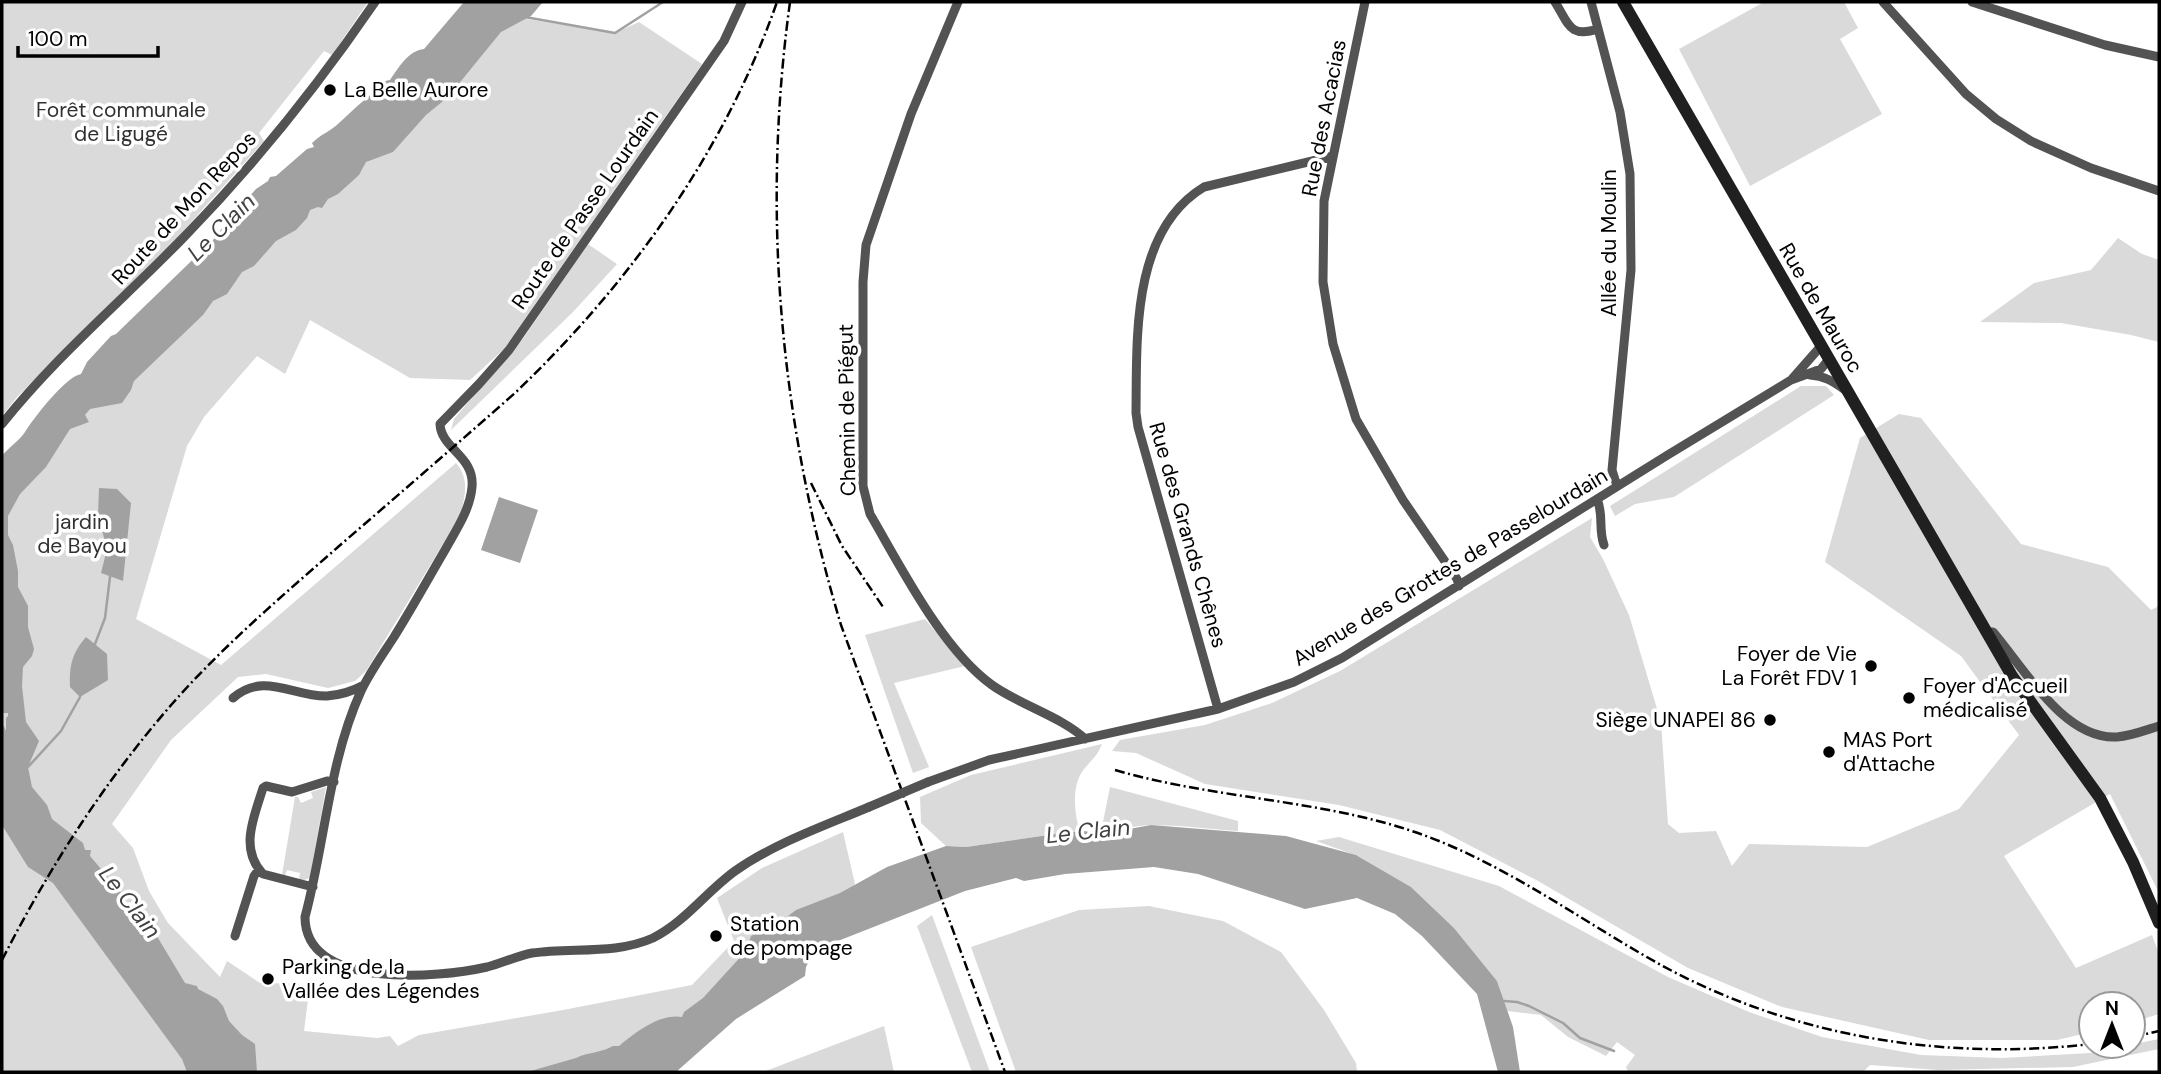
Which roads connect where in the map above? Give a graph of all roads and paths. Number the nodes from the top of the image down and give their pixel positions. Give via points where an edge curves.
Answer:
1 (375, 2) edge
2 (742, 2) edge
3 (958, 2) edge
4 (1365, 2) edge
5 (1555, 2) edge
6 (1591, 2) edge
7 (1623, 2) edge
8 (1883, 2) edge
9 (1972, 2) edge
10 (1598, 29) junction
11 (2159, 57) edge
12 (1333, 156) junction
13 (2159, 191) edge
14 (1821, 346) junction
15 (1829, 359) junction
16 (1808, 375) junction
17 (1791, 380) junction
18 (1846, 391) junction
19 (2, 424) edge
20 (440, 424) joint
21 (1617, 486) junction
22 (1597, 499) junction
23 (1604, 545) dead end
24 (1459, 586) junction
25 (1987, 632) junction
26 (364, 685) junction
27 (233, 698) dead end
28 (1218, 709) junction
29 (2159, 726) edge
30 (1085, 739) junction
31 (334, 782) junction
32 (259, 869) junction
33 (313, 887) junction
34 (2159, 923) edge
35 (235, 936) dead end

1 - 19 street, Route de Mon Repos via 310,95 233,184 34,385
2 - 20 street, Route de Passe Lourdain via 724,41 509,350
3 - 30 street, Chemin de Piégut via 911,114 866,245 863,486 870,514 932,618 970,665 993,686
4 - 12 street, Rue des Acacias
5 - 10 street via 1576,32
6 - 10 street, Allée du Moulin
7 - 14 street, Rue de Mauroc
8 - 13 street via 1966,94 1996,119 2031,141 2091,168
9 - 11 street via 2105,45
10 - 21 street, Allée du Moulin via 1620,111 1630,174 1631,270 1612,470
12 - 24 street, Rue des Acacias via 1324,201 1323,282 1333,344 1356,419
12 - 28 street, Rue des Grands Chênes via 1204,187 1190,196 1162,231 1152,254 1137,324 1138,427
14 - 15 street, Rue de Mauroc
14 - 17 street, Avenue des Grottes de Passelourdain
15 - 16 street, Avenue des Grottes de Passelourdain
15 - 18 street, Rue de Mauroc
16 - 17 street, Avenue des Grottes de Passelourdain
16 - 18 street via 1821,376
17 - 21 street, Avenue des Grottes de Passelourdain
18 - 25 street, Rue de Mauroc
20 - 26 street, Avenue des Grottes de Passelourdain via 472,473 469,506
21 - 22 street, Avenue des Grottes de Passelourdain
22 - 23 street
22 - 24 street, Avenue des Grottes de Passelourdain
24 - 28 street, Avenue des Grottes de Passelourdain via 1342,658 1294,682
25 - 29 street via 1993,632 2054,707 2086,732 2114,737
25 - 34 street, Rue de Mauroc via 2012,676 2100,798
26 - 27 street via 326,696 260,685 243,689
26 - 31 street, Avenue des Grottes de Passelourdain via 348,724
28 - 30 street, Avenue des Grottes de Passelourdain
30 - 33 street, Avenue des Grottes de Passelourdain, bridge via 940,776 778,846 734,872 677,923 628,946 531,954 487,967 441,973 366,972 336,963 310,942 305,917
31 - 32 street via 292,792 263,788 248,836
31 - 33 street, Avenue des Grottes de Passelourdain
32 - 33 street
32 - 35 street

